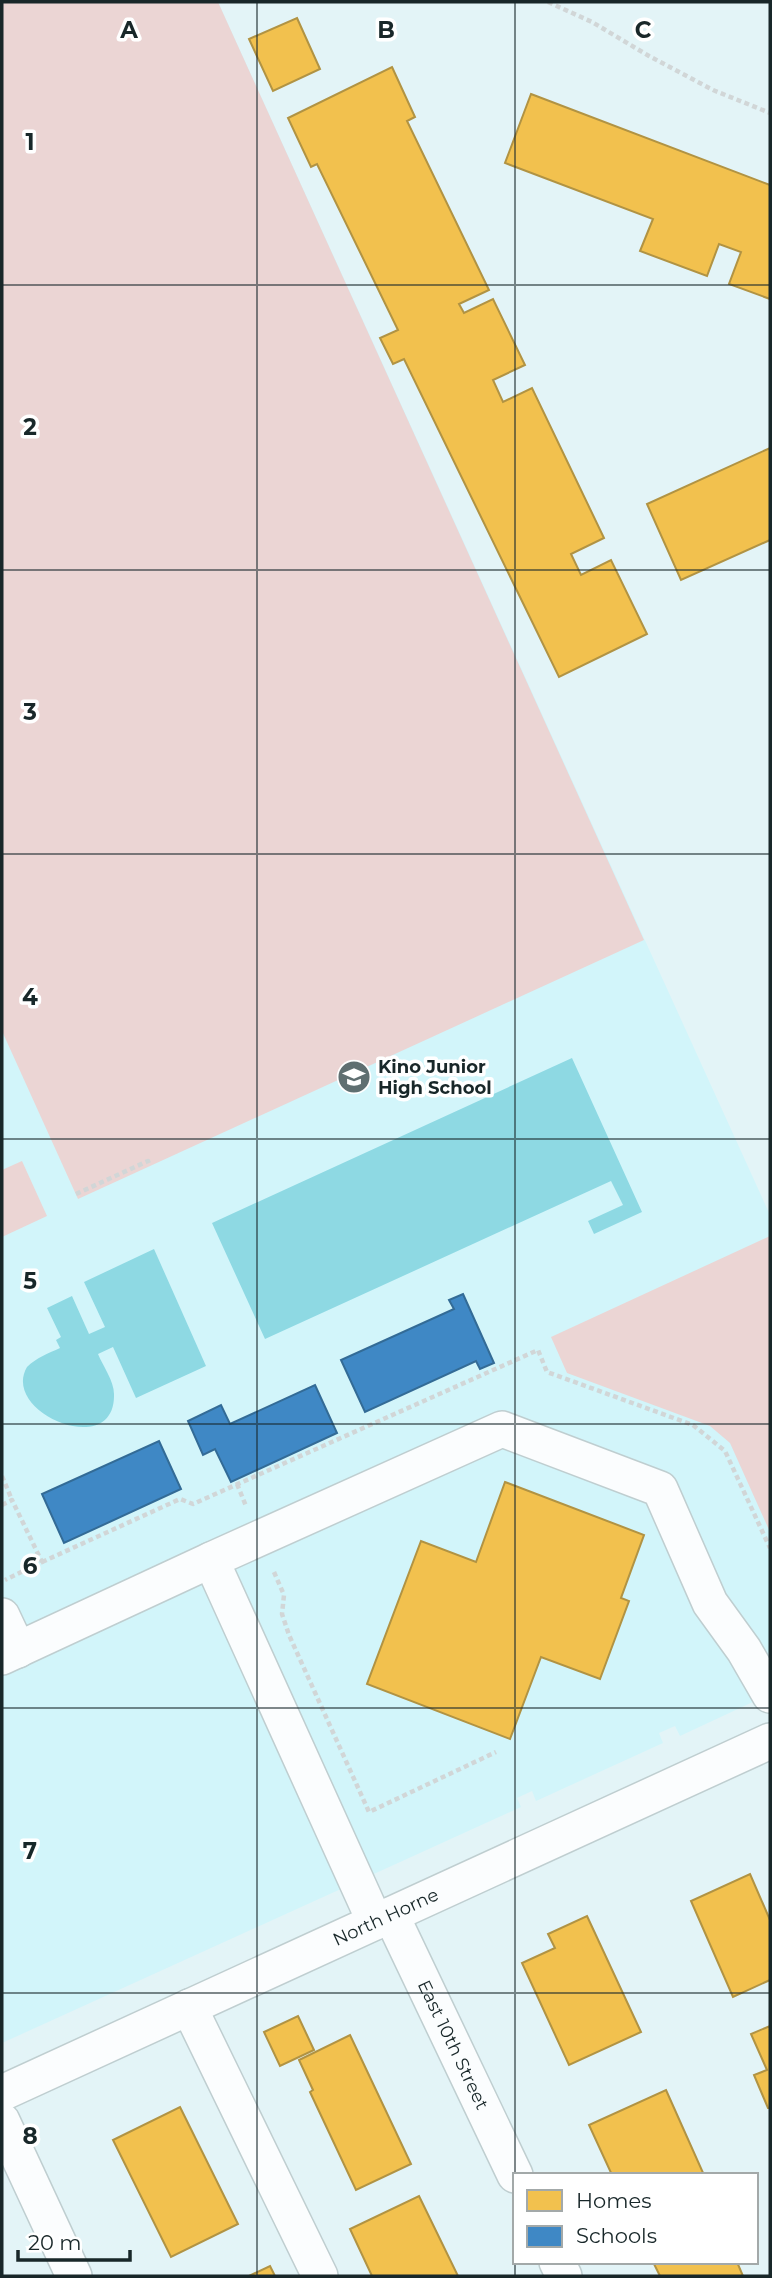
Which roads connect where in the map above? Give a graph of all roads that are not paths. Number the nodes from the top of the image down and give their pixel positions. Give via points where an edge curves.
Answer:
1 (211, 1560) junction
2 (2, 1616) edge
3 (10, 1653) edge
4 (770, 1695) edge
5 (770, 1741) edge
6 (383, 1918) junction
7 (189, 2007) junction
8 (2, 2093) edge
9 (2, 2121) edge
10 (514, 2173) edge
11 (74, 2276) edge
12 (320, 2276) edge

1 - 3 street
1 - 4 street via 502,1429 660,1489 710,1603
1 - 6 street, East 10th Street
2 - 3 street
5 - 6 street, North Horne
6 - 7 street, North Horne
6 - 10 street, East 10th Street
7 - 8 street, North Horne
7 - 12 street
9 - 11 street

